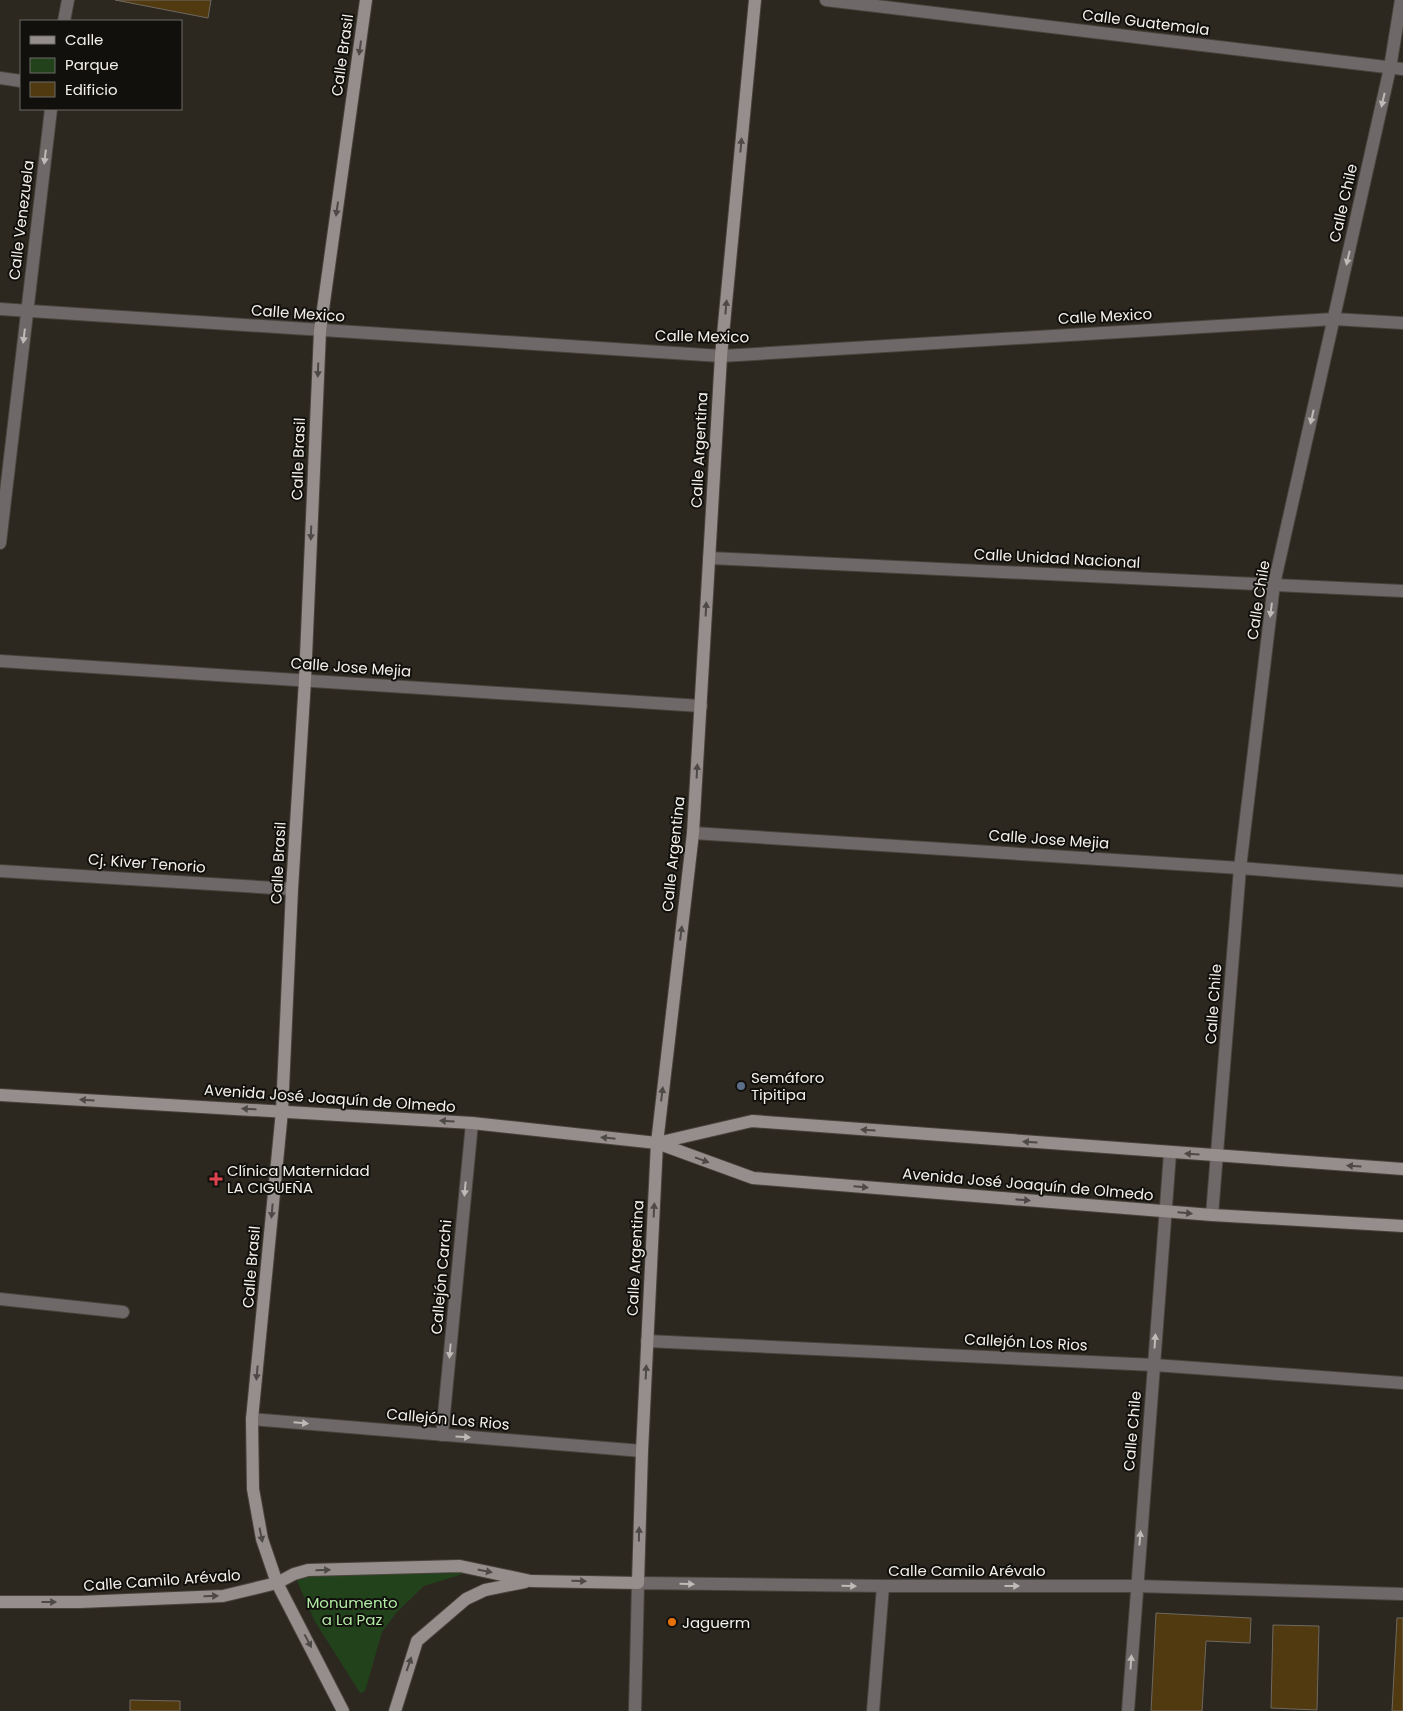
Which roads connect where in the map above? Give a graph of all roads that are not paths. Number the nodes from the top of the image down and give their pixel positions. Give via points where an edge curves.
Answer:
1 (68, 0) edge
2 (366, 0) edge
3 (755, 0) edge
4 (826, 0) edge
5 (1401, 0) edge
6 (64, 20) edge
7 (1396, 69) edge
8 (0, 78) edge
9 (20, 81) edge
10 (51, 110) edge
11 (0, 309) edge
12 (27, 311) junction
13 (1334, 319) junction
14 (1403, 323) edge
15 (320, 331) junction
16 (722, 356) junction
17 (0, 543) edge
18 (709, 558) junction
19 (1274, 584) junction
20 (1403, 590) edge
21 (0, 661) edge
22 (306, 680) junction
23 (701, 706) junction
24 (693, 833) junction
25 (1240, 868) junction
26 (0, 870) edge
27 (1403, 881) edge
28 (292, 889) junction
29 (0, 1095) edge
30 (282, 1111) junction
31 (472, 1123) junction
32 (657, 1143) junction
33 (1170, 1153) junction
34 (1217, 1156) junction
35 (1403, 1170) edge
36 (1166, 1211) junction
37 (1212, 1215) junction
38 (1403, 1226) edge
39 (0, 1299) edge
40 (123, 1312) dead end
41 (647, 1341) junction
42 (1154, 1365) junction
43 (1403, 1383) edge
44 (252, 1419) junction
45 (442, 1435) junction
46 (642, 1450) junction
47 (531, 1581) junction
48 (277, 1583) junction
49 (638, 1583) junction
50 (883, 1586) junction
51 (1136, 1586) junction
52 (1403, 1594) edge
53 (0, 1602) edge
54 (343, 1711) edge
55 (395, 1711) edge
56 (636, 1711) edge
57 (873, 1711) edge
58 (1128, 1711) edge

1 - 6 street
2 -> 15 main road, Calle Brasil
16 -> 3 main road, Calle Argentina
4 - 7 street, Calle Guatemala
5 - 7 street, Calle Chile
7 -> 13 street, Calle Chile
8 - 9 street
10 -> 12 street, Calle Venezuela
11 - 12 street, Calle Mexico
12 - 15 street, Calle Mexico
12 -> 17 street, Calle Venezuela
13 - 14 street, Calle Mexico
13 - 16 street, Calle Mexico
13 -> 19 street, Calle Chile
15 - 16 street, Calle Mexico
15 -> 22 main road, Calle Brasil
16 - 18 main road, Calle Argentina
18 - 19 street, Calle Unidad Nacional
23 -> 18 main road, Calle Argentina
19 - 20 street, Calle Unidad Nacional
19 -> 25 street, Calle Chile
21 - 22 street, Calle Jose Mejia
22 - 23 street, Calle Jose Mejia
22 - 28 main road, Calle Brasil
24 -> 23 main road, Calle Argentina
24 - 25 street, Calle Jose Mejia
32 -> 24 main road, Calle Argentina
25 - 27 street, Calle Jose Mejia
25 - 34 street, Calle Chile
26 - 28 street, Cj. Kiver Tenorio
28 - 30 main road, Calle Brasil
30 -> 29 main road, Avenida José Joaquín de Olmedo
31 -> 30 main road, Avenida José Joaquín de Olmedo
30 -> 44 main road, Calle Brasil
32 -> 31 main road, Avenida José Joaquín de Olmedo
31 -> 45 street, Callejón Carchi
33 -> 32 main road, Avenida José Joaquín de Olmedo via 752,1121
32 -> 36 main road, Avenida José Joaquín de Olmedo via 753,1178
41 -> 32 main road, Calle Argentina
34 -> 33 main road, Avenida José Joaquín de Olmedo
33 - 36 street, Calle Chile
35 -> 34 main road, Avenida José Joaquín de Olmedo
34 - 37 street, Calle Chile
36 -> 37 main road, Avenida José Joaquín de Olmedo
42 -> 36 street, Calle Chile
37 - 38 main road, Avenida José Joaquín de Olmedo
39 - 40 street
41 - 42 street, Callejón Los Rios
46 -> 41 main road, Calle Argentina
42 - 43 street, Callejón Los Rios
51 -> 42 street, Calle Chile
44 -> 45 street, Callejón Los Rios
44 -> 48 main road, Calle Brasil via 253,1488 262,1539
45 -> 46 street, Callejón Los Rios
49 -> 46 main road, Calle Argentina
48 -> 47 main road, Calle Camilo Arévalo via 308,1570 460,1566
47 -> 49 main road, Calle Camilo Arévalo
55 -> 47 main road, Calle Camilo Arévalo via 417,1641 466,1599 485,1590
53 -> 48 main road, Calle Camilo Arévalo via 224,1596
48 -> 54 main road, Calle Brasil
49 -> 50 street, Calle Camilo Arévalo
49 - 56 street, Calle Argentina
50 -> 51 street, Calle Camilo Arévalo
50 - 57 street
51 - 52 street, Calle Camilo Arévalo
58 -> 51 street, Calle Chile

